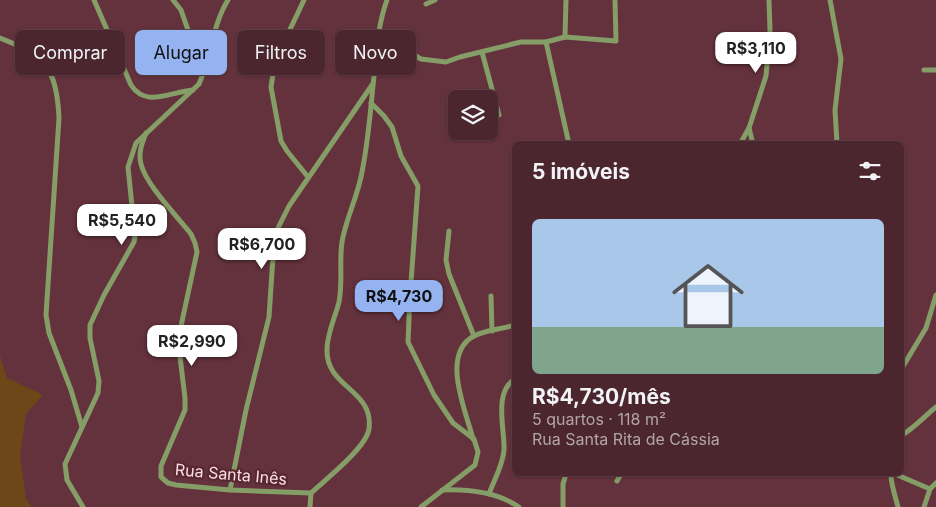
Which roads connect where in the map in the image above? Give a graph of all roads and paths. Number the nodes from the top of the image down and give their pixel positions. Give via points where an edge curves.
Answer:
1 (94, 0) edge
2 (173, 0) edge
3 (228, 0) edge
4 (304, 0) edge
5 (387, 0) edge
6 (435, 0) edge
7 (566, 0) edge
8 (615, 0) edge
9 (769, 0) edge
10 (830, 0) edge
11 (426, 4) dead end
12 (188, 30) edge
13 (215, 30) edge
14 (379, 30) edge
15 (565, 37) junction
16 (0, 38) edge
17 (546, 42) junction
18 (482, 52) junction
19 (416, 57) edge
20 (924, 70) dead end
21 (936, 70) edge
22 (203, 75) edge
23 (374, 75) edge
24 (373, 82) junction
25 (193, 90) junction
26 (371, 103) junction
27 (499, 115) dead end
28 (749, 128) junction
29 (146, 133) junction
30 (568, 141) edge
31 (742, 141) edge
32 (752, 141) edge
33 (837, 141) edge
34 (308, 177) junction
35 (449, 231) dead end
36 (936, 295) edge
37 (491, 296) dead end
38 (512, 326) edge
39 (492, 331) junction
40 (474, 336) junction
41 (904, 365) edge
42 (512, 381) edge
43 (936, 407) edge
44 (82, 428) junction
45 (904, 434) edge
46 (474, 439) junction
47 (565, 476) edge
48 (619, 476) edge
49 (891, 476) edge
50 (900, 476) edge
51 (617, 481) dead end
52 (936, 483) edge
53 (930, 489) junction
54 (230, 490) junction
55 (442, 490) junction
56 (311, 493) junction
57 (489, 494) junction
58 (423, 506) edge
59 (83, 507) edge
60 (310, 507) edge
61 (519, 507) edge
62 (562, 507) edge
63 (898, 507) edge
64 (924, 507) edge

1 - 25 street via 136,93 149,98
2 - 12 street via 181,10
3 - 13 street
4 - 34 street via 275,61 271,87 282,141
5 - 14 street
6 - 11 street
7 - 15 street
8 - 15 street via 616,41
9 - 28 street via 766,76
10 - 33 street via 841,59 835,110
15 - 17 street
16 - 44 street via 42,60 49,69 56,91 59,118 46,315
17 - 18 street via 521,42
17 - 30 street
18 - 19 street via 446,62
18 - 27 street
20 - 21 street
22 - 25 street
23 - 24 street
24 - 26 street
24 - 34 street
25 - 29 street
26 - 46 street via 392,127 401,156 418,186 408,342 434,396 453,423
26 - 56 street via 362,173 342,242 339,302 327,350 330,369 366,406 369,430 362,445
28 - 31 street
28 - 32 street
29 - 44 street via 136,142 128,167 134,242 90,325 99,381 98,393
29 - 54 street, Rua Santa Inês via 140,154 143,170 191,234 197,252 178,340 185,410 161,466 161,477 176,485
34 - 54 street via 288,206 276,234 269,317
35 - 40 street via 446,260 449,274
36 - 41 street via 926,328
37 - 39 street
38 - 39 street
39 - 40 street
40 - 46 street via 460,346 456,362 457,378
42 - 57 street via 503,396 504,450
43 - 45 street
44 - 59 street via 64,464 64,472
46 - 55 street via 478,452 474,465
47 - 62 street
48 - 51 street
49 - 63 street
50 - 53 street
52 - 53 street
53 - 64 street
54 - 56 street, Rua Santa Inês
55 - 57 street via 466,489
55 - 58 street
56 - 60 street
57 - 61 street

